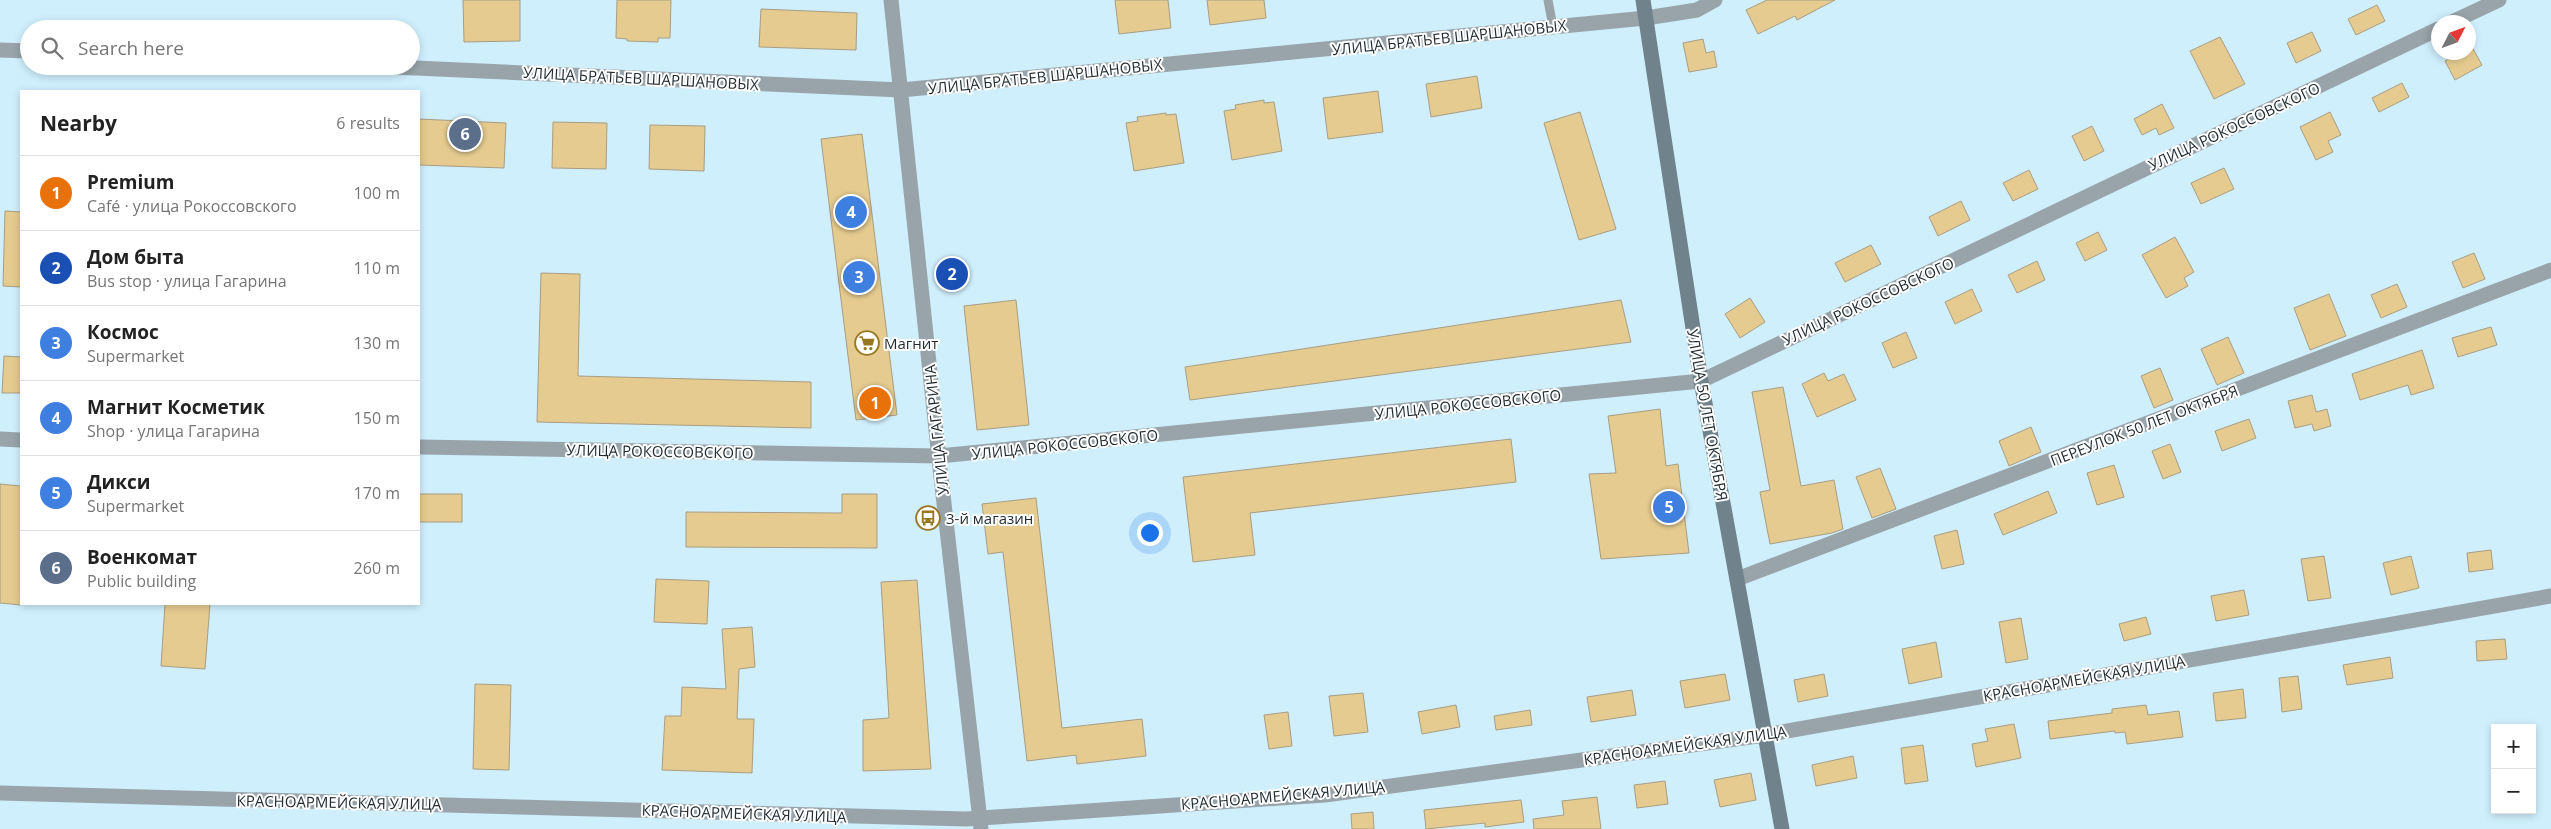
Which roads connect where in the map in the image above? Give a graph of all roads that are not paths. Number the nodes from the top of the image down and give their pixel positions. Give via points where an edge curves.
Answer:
1 (892, 0) edge
2 (1548, 0) edge
3 (1643, 0) edge
4 (1716, 0) edge
5 (2499, 0) edge
6 (2467, 15) edge
7 (1646, 18) junction
8 (1553, 27) junction
9 (2431, 32) edge
10 (0, 50) edge
11 (20, 51) edge
12 (420, 68) edge
13 (900, 90) junction
14 (2551, 270) edge
15 (1701, 380) junction
16 (0, 440) edge
17 (20, 440) edge
18 (420, 447) edge
19 (939, 456) junction
20 (1738, 579) junction
21 (2551, 596) edge
22 (1765, 735) junction
23 (0, 793) edge
24 (981, 824) edge
25 (1782, 829) edge

1 - 13 street, УЛИЦА ГАГАРИНА
2 - 8 lane
3 - 7 street, УЛИЦА 50 ЛЕТ ОКТЯБРЯ
4 - 7 street, УЛИЦА БРАТЬЕВ ШАРШАНОВЫХ via 1697,10
5 - 6 street
7 - 8 street, УЛИЦА БРАТЬЕВ ШАРШАНОВЫХ
7 - 15 street, УЛИЦА 50 ЛЕТ ОКТЯБРЯ
8 - 13 street, УЛИЦА БРАТЬЕВ ШАРШАНОВЫХ
9 - 15 street, УЛИЦА РОКОССОВСКОГО
10 - 11 street
12 - 13 street, УЛИЦА БРАТЬЕВ ШАРШАНОВЫХ
13 - 19 street, УЛИЦА ГАГАРИНА
14 - 20 street, ПЕРЕУЛОК 50 ЛЕТ ОКТЯБРЯ
15 - 19 street, УЛИЦА РОКОССОВСКОГО
15 - 20 street, УЛИЦА 50 ЛЕТ ОКТЯБРЯ
16 - 17 street
18 - 19 street, УЛИЦА РОКОССОВСКОГО
19 - 24 street, УЛИЦА ГАГАРИНА
20 - 22 street, УЛИЦА 50 ЛЕТ ОКТЯБРЯ
21 - 22 street, КРАСНОАРМЕЙСКАЯ УЛИЦА
22 - 24 street, КРАСНОАРМЕЙСКАЯ УЛИЦА via 1325,795
22 - 25 street, УЛИЦА 50 ЛЕТ ОКТЯБРЯ
23 - 24 street, КРАСНОАРМЕЙСКАЯ УЛИЦА

